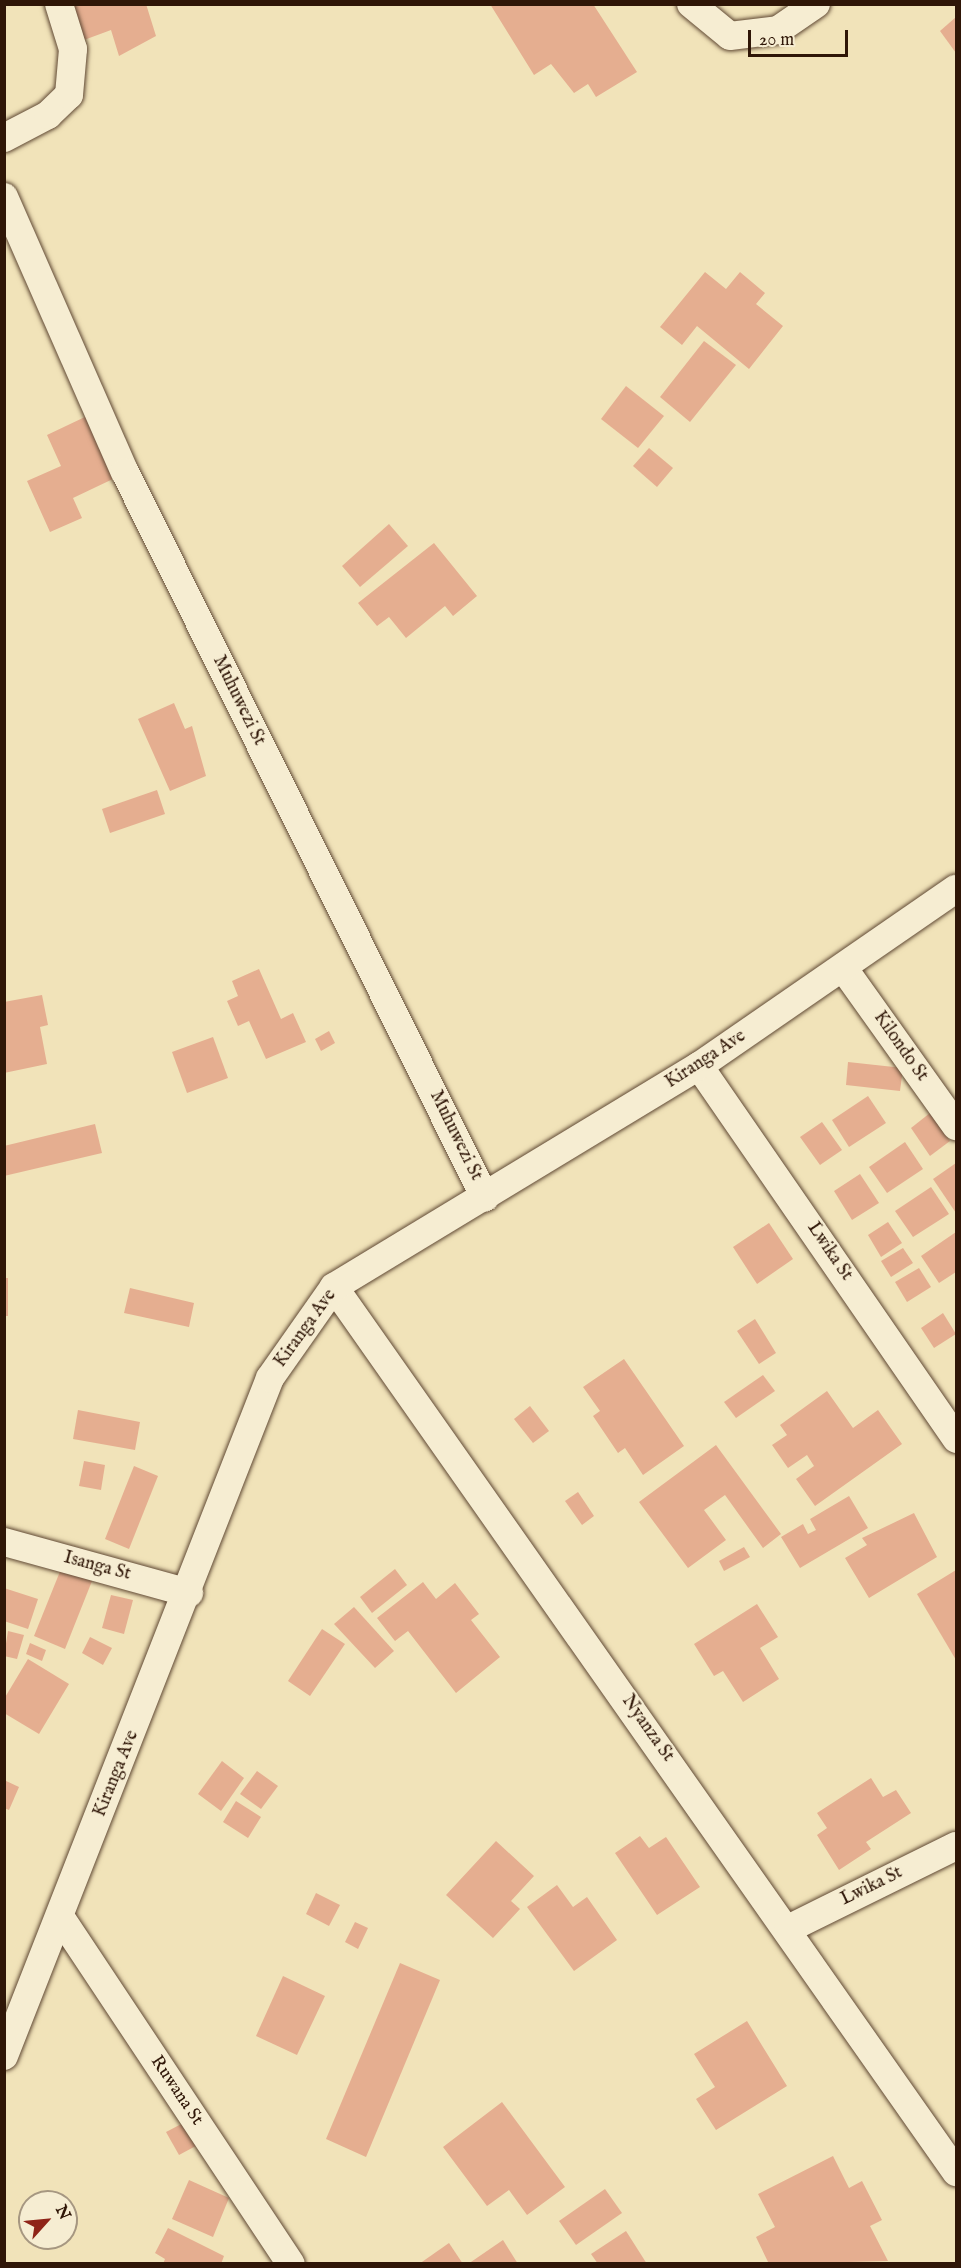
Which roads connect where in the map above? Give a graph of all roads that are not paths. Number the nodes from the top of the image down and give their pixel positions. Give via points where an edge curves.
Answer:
1 (59, 4) edge
2 (691, 4) edge
3 (816, 4) edge
4 (4, 138) edge
5 (4, 197) edge
6 (957, 889) edge
7 (844, 969) junction
8 (699, 1066) junction
9 (957, 1126) edge
10 (485, 1198) junction
11 (334, 1287) junction
12 (957, 1439) edge
13 (4, 1542) edge
14 (189, 1593) junction
15 (957, 1846) edge
16 (60, 1918) junction
17 (788, 1929) junction
18 (4, 2056) edge
19 (957, 2172) edge
20 (291, 2264) edge

1 - 4 street via 73,49 69,95 48,115
2 - 3 street via 730,36 778,30
5 - 10 street, Muhuwezi St via 124,472
6 - 7 street, Kiranga Ave
7 - 8 street, Kiranga Ave
7 - 9 street, Kilondo St
8 - 10 street, Kiranga Ave
8 - 12 street, Lwika St
10 - 11 street, Kiranga Ave
11 - 14 street, Kiranga Ave via 270,1378
11 - 17 street, Nyanza St
13 - 14 street, Isanga St
14 - 16 street, Kiranga Ave
15 - 17 street, Lwika St
16 - 18 street, Kiranga Ave
16 - 20 street, Ruwana St
17 - 19 street, Nyanza St

